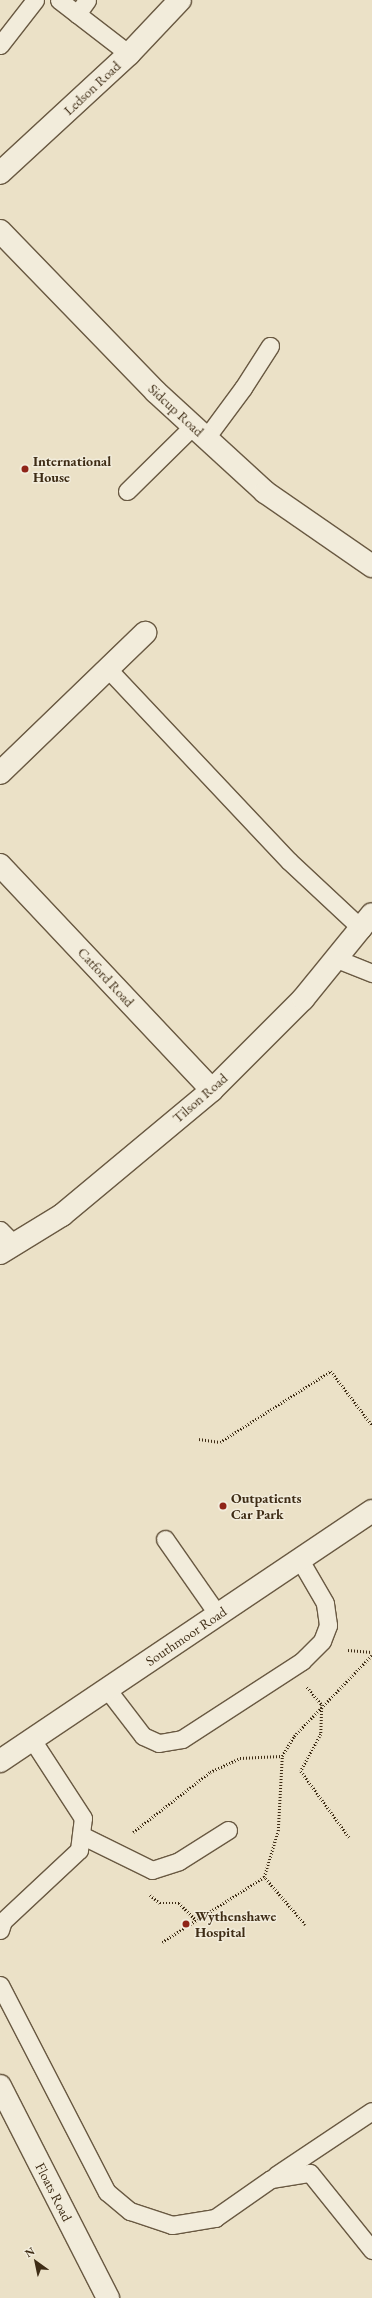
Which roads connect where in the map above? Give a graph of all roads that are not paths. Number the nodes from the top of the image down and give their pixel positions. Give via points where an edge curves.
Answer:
1 (35, 0) edge
2 (59, 0) edge
3 (87, 0) edge
4 (180, 0) edge
5 (77, 14) junction
6 (0, 45) edge
7 (129, 54) junction
8 (0, 173) edge
9 (0, 231) edge
10 (270, 346) dead end
11 (200, 432) junction
12 (127, 491) dead end
13 (372, 566) edge
14 (145, 633) dead end
15 (108, 669) junction
16 (0, 772) edge
17 (0, 865) edge
18 (367, 922) edge
19 (337, 959) junction
20 (372, 973) edge
21 (212, 1090) junction
22 (5, 1242) edge
23 (372, 1512) edge
24 (165, 1539) dead end
25 (300, 1560) junction
26 (218, 1615) junction
27 (107, 1689) junction
28 (33, 1741) junction
29 (0, 1761) edge
30 (228, 1830) dead end
31 (81, 1835) junction
32 (0, 1930) edge
33 (0, 1985) edge
34 (0, 2086) edge
35 (372, 2111) edge
36 (270, 2179) junction
37 (372, 2250) edge
38 (108, 2298) edge

1 - 6 lane
2 - 5 lane
3 - 5 lane
4 - 7 street, Ledson Road
5 - 7 lane
7 - 8 street, Ledson Road
9 - 11 street, Sidcup Road via 156,392
10 - 11 lane via 243,388
11 - 12 lane
11 - 13 street, Sidcup Road via 265,492
14 - 15 street
15 - 16 street
15 - 18 lane via 289,861
17 - 21 street, Catford Road
18 - 19 street, Tilson Road
19 - 20 lane
19 - 21 street, Tilson Road via 303,999
21 - 22 street, Tilson Road via 62,1215
23 - 25 street, Southmoor Road
24 - 26 lane
25 - 26 street, Southmoor Road
25 - 27 lane via 325,1603 328,1626 322,1641 302,1661 182,1739 159,1743 143,1736
26 - 27 street, Southmoor Road
27 - 28 street, Southmoor Road
28 - 29 street, Southmoor Road
28 - 31 lane via 83,1818
30 - 31 lane via 179,1861 152,1870
31 - 32 lane via 79,1850 3,1921
33 - 36 lane via 107,2192 130,2211 172,2225 215,2218
34 - 38 street, Floats Road
35 - 36 lane
36 - 37 lane via 310,2173

